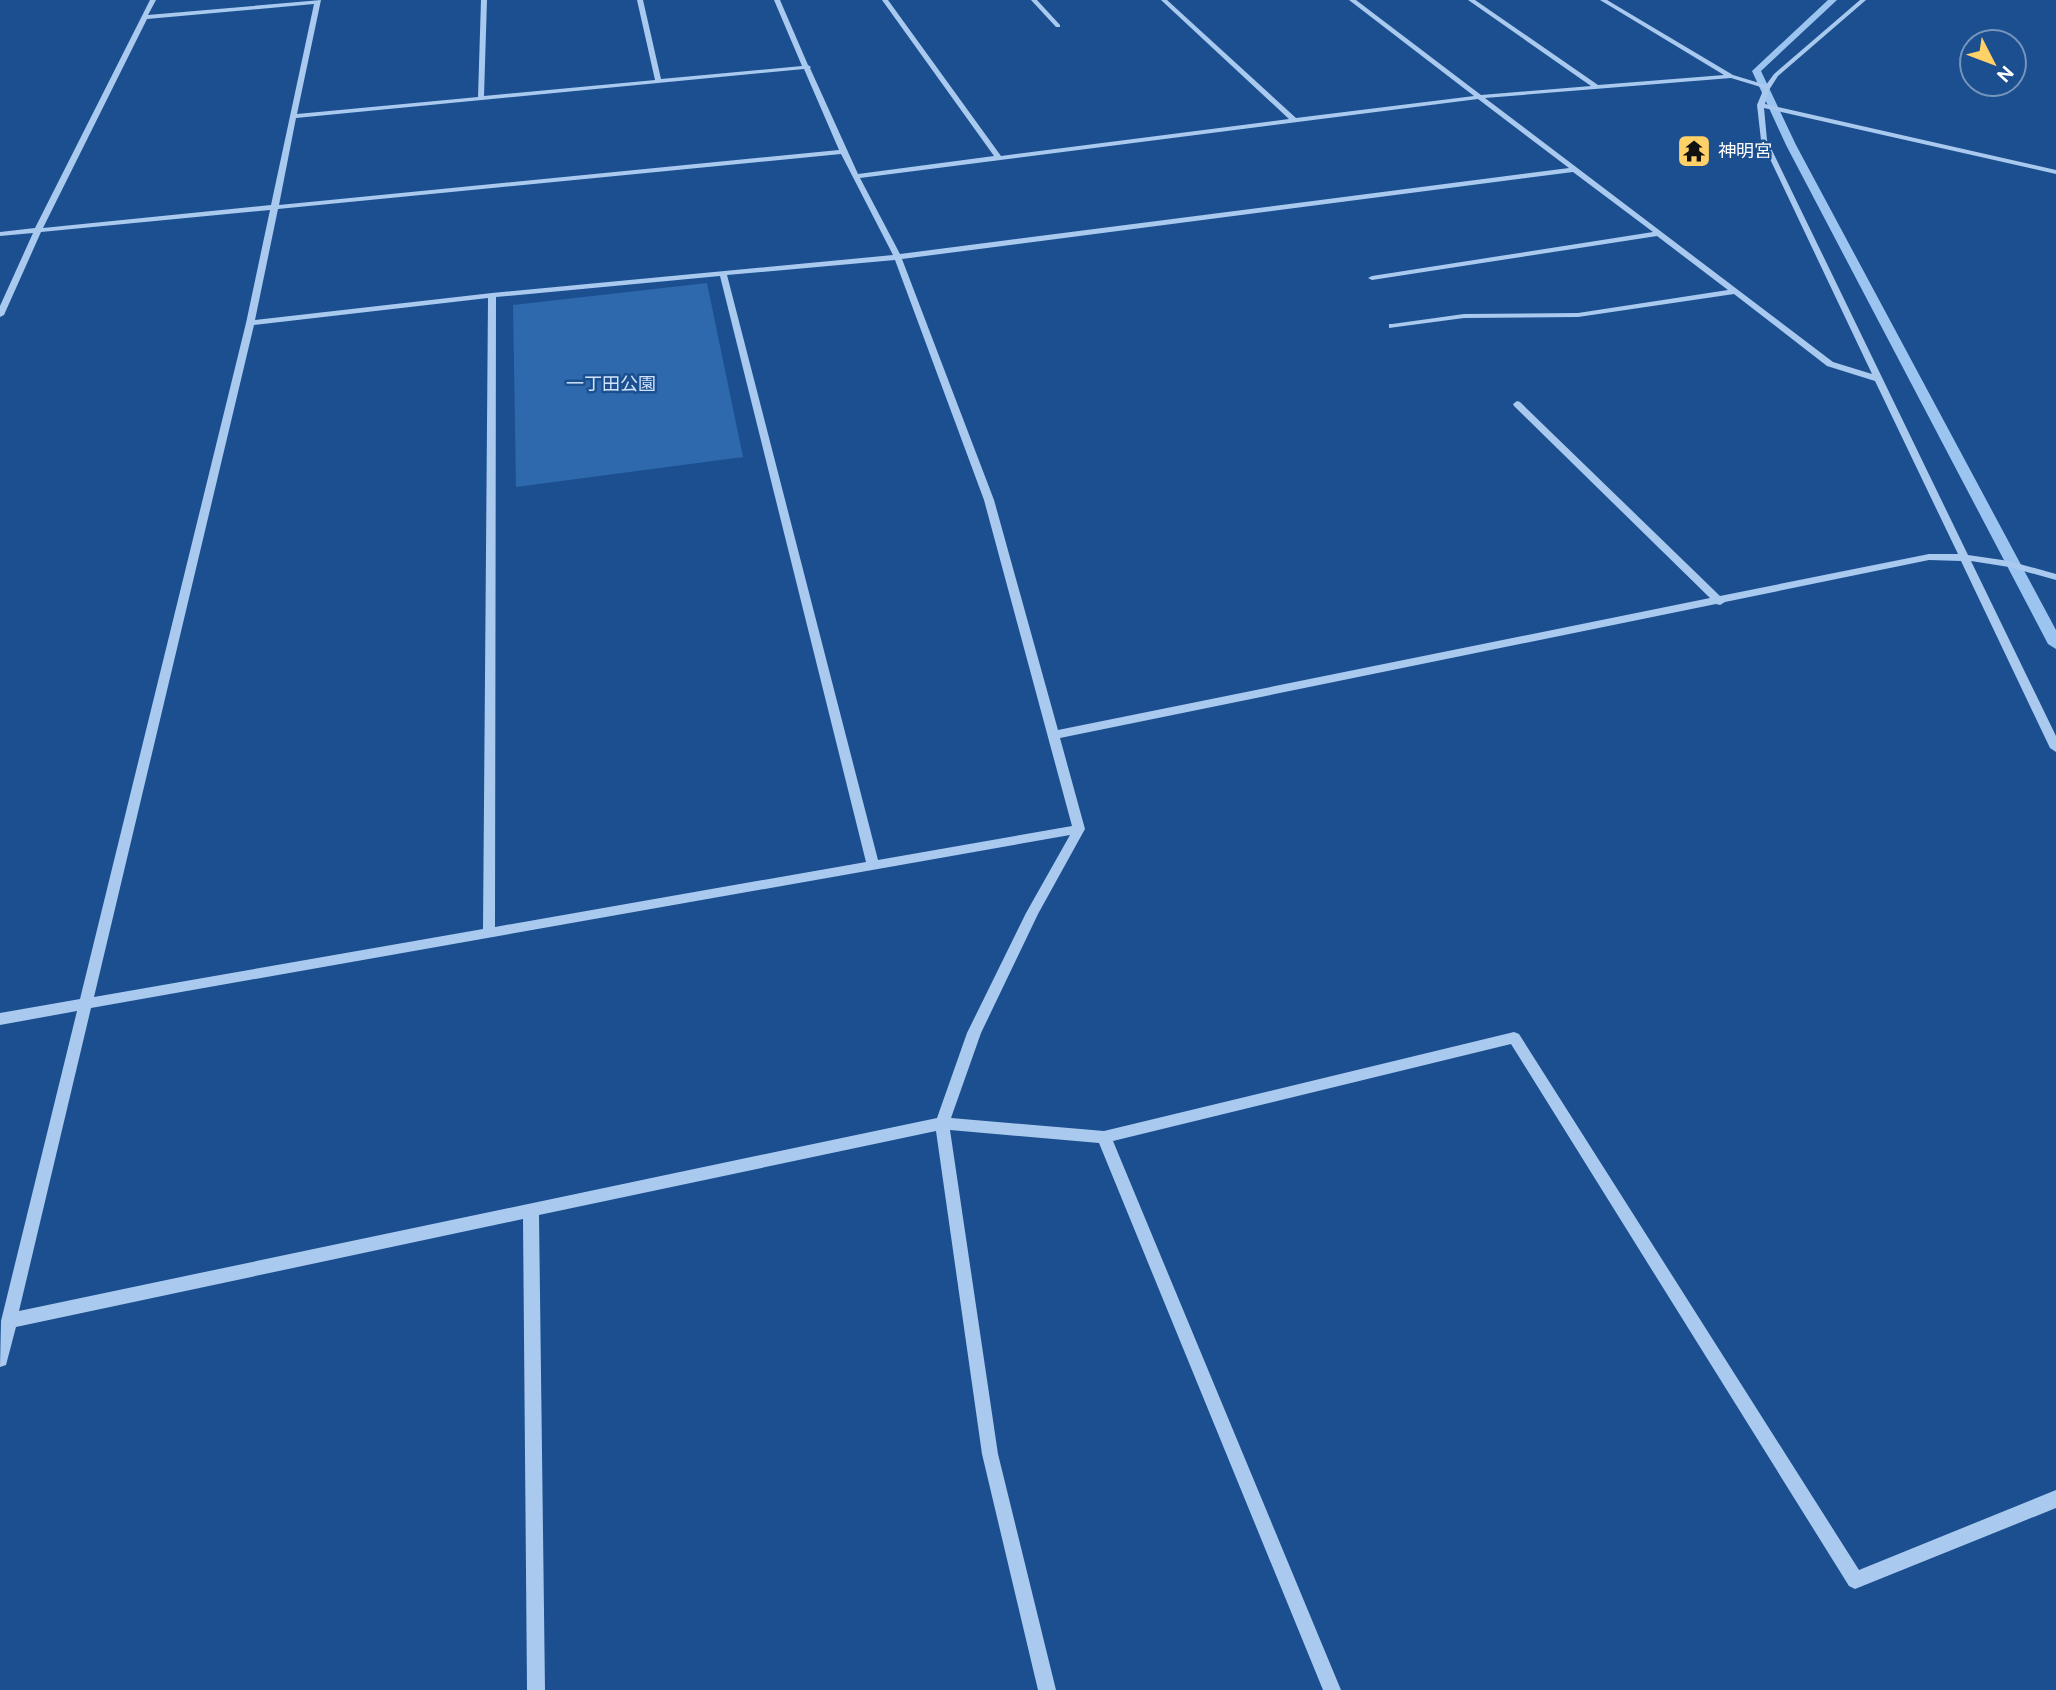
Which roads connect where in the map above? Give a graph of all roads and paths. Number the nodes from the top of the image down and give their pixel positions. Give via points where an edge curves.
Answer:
1 (153, 0) edge
2 (484, 0) edge
3 (640, 0) edge
4 (777, 0) edge
5 (885, 0) edge
6 (1034, 0) edge
7 (1164, 0) edge
8 (1352, 0) edge
9 (1471, 0) edge
10 (1603, 0) edge
11 (1863, 0) edge
12 (317, 1) edge
13 (146, 17) junction
14 (1058, 26) dead end
15 (808, 67) junction
16 (1731, 76) junction
17 (658, 82) junction
18 (1767, 87) junction
19 (1597, 88) junction
20 (1479, 97) junction
21 (481, 98) junction
22 (1760, 104) junction
23 (295, 116) junction
24 (1295, 121) junction
25 (843, 152) junction
26 (999, 158) junction
27 (1573, 170) junction
28 (2056, 172) edge
29 (856, 176) junction
30 (275, 207) junction
31 (38, 230) junction
32 (0, 234) edge
33 (1657, 234) junction
34 (898, 257) junction
35 (723, 273) junction
36 (1371, 278) dead end
37 (1734, 292) junction
38 (492, 295) junction
39 (0, 315) edge
40 (250, 323) junction
41 (1392, 326) dead end
42 (1879, 379) junction
43 (1517, 404) dead end
44 (1964, 556) junction
45 (2056, 577) edge
46 (1720, 602) junction
47 (1054, 735) junction
48 (2056, 748) edge
49 (1079, 829) junction
50 (873, 865) junction
51 (489, 931) junction
52 (87, 1002) junction
53 (0, 1019) edge
54 (942, 1123) junction
55 (1104, 1137) junction
56 (531, 1212) junction
57 (9, 1321) junction
58 (0, 1359) edge
59 (2056, 1499) edge
60 (536, 1690) edge
61 (1047, 1690) edge
62 (1332, 1690) edge

1 - 13 street
2 - 21 street
3 - 17 street
4 - 15 street
5 - 26 street
6 - 14 street
7 - 24 street
8 - 20 street
9 - 19 street
10 - 16 street
11 - 18 street
12 - 13 street
12 - 23 street
13 - 31 street
15 - 17 street
15 - 25 street
16 - 18 street
16 - 19 street
17 - 21 street
18 - 22 street
19 - 20 street
20 - 24 street
20 - 27 street
21 - 23 street
22 - 28 street
22 - 42 street via 1764,140
23 - 30 street
24 - 26 street
25 - 29 street
25 - 30 street
26 - 29 street
27 - 33 street
27 - 34 street
29 - 34 street
30 - 31 street
30 - 40 street
31 - 32 street
31 - 39 street
33 - 36 street
33 - 37 street
34 - 35 street
34 - 47 street via 989,500
35 - 38 street
35 - 50 street
37 - 41 street via 1578,315 1464,316
37 - 42 street via 1830,364
38 - 40 street
38 - 51 street
40 - 52 street
42 - 44 street
43 - 46 street
44 - 45 street via 2007,562
44 - 46 street via 1929,557
44 - 48 street
46 - 47 street
47 - 49 street
49 - 50 street
49 - 54 street via 974,1033
50 - 51 street
51 - 52 street
52 - 53 street
52 - 57 street
54 - 55 street
54 - 56 street
54 - 61 street via 990,1454
55 - 59 street via 1514,1038 1855,1580
55 - 62 street
56 - 57 street
56 - 60 street
57 - 58 street

